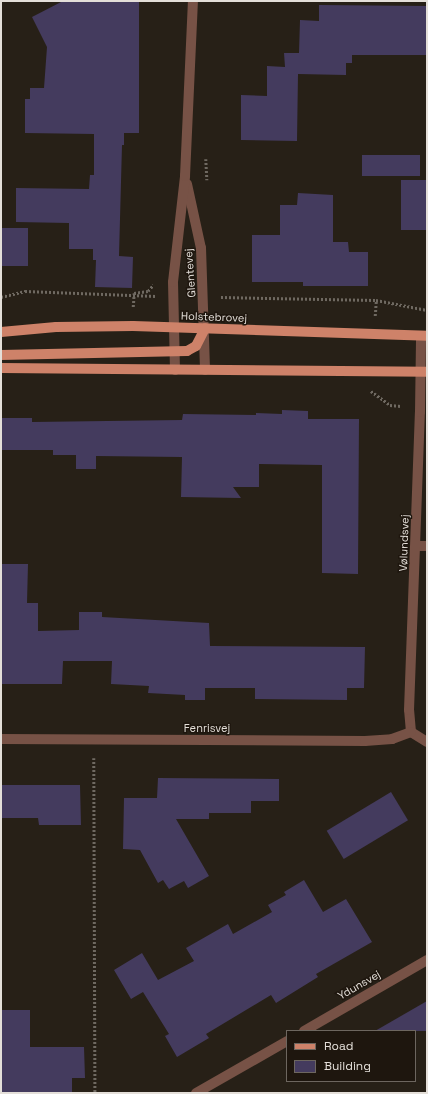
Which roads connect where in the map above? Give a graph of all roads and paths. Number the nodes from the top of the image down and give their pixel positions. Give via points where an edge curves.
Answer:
1 (193, 1) edge
2 (207, 152) dead end
3 (185, 176) junction
4 (207, 182) dead end
5 (217, 290) dead end
6 (219, 297) dead end
7 (174, 327) junction
8 (205, 328) junction
9 (1, 332) edge
10 (424, 336) edge
11 (175, 352) junction
12 (1, 355) edge
13 (1, 368) edge
14 (175, 370) junction
15 (205, 370) junction
16 (424, 372) edge
17 (369, 390) dead end
18 (420, 406) junction
19 (416, 546) junction
20 (427, 546) edge
21 (411, 732) junction
22 (1, 739) edge
23 (94, 739) junction
24 (427, 742) edge
25 (427, 960) edge
26 (306, 1030) edge
27 (286, 1042) edge
28 (95, 1093) edge
29 (196, 1093) edge

1 - 3 street, Glentevej
2 - 4 path
3 - 7 street, Glentevej via 175,254
3 - 8 street, Glentevej via 201,248
5 - 6 path
7 - 8 main road, Holstebrovej
7 - 9 main road, Holstebrovej via 56,327
7 - 11 street, Glentevej
8 - 10 main road, Holstebrovej
8 - 11 main road via 196,346 186,351
8 - 15 street, Glentevej
10 - 16 street, Vølundsvej
11 - 12 main road
11 - 14 street, Glentevej
13 - 14 main road
14 - 15 main road
15 - 16 main road
16 - 18 street, Vølundsvej
17 - 18 path via 390,405
18 - 19 street, Vølundsvej
19 - 20 street
19 - 21 street, Vølundsvej
21 - 23 street, Fenrisvej via 392,739 365,742
21 - 24 street
22 - 23 street, Fenrisvej
23 - 28 path
25 - 26 street, Ydunsvej
27 - 29 street

